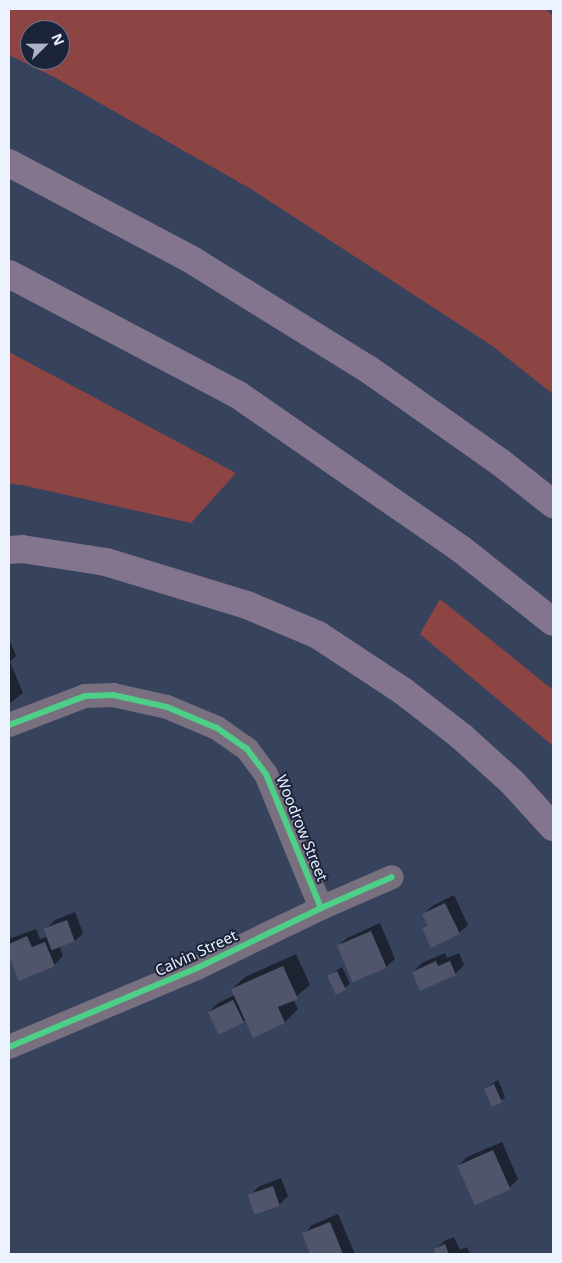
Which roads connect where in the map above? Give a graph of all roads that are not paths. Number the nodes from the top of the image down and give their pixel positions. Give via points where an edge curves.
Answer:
1 (9, 163) edge
2 (9, 274) edge
3 (553, 504) edge
4 (9, 550) edge
5 (553, 622) edge
6 (9, 725) edge
7 (553, 827) edge
8 (392, 877) dead end
9 (321, 908) junction
10 (9, 1047) edge

1 - 3 highway via 192,260 368,369 500,462
2 - 5 highway via 237,394 461,548
4 - 7 highway via 22,549 106,562 247,605 318,634 403,691 462,737 512,782
6 - 9 street, Woodrow Street via 84,696 113,695 167,707 217,728 247,748 266,774
8 - 9 street, Calvin Street
9 - 10 street, Calvin Street via 197,968

